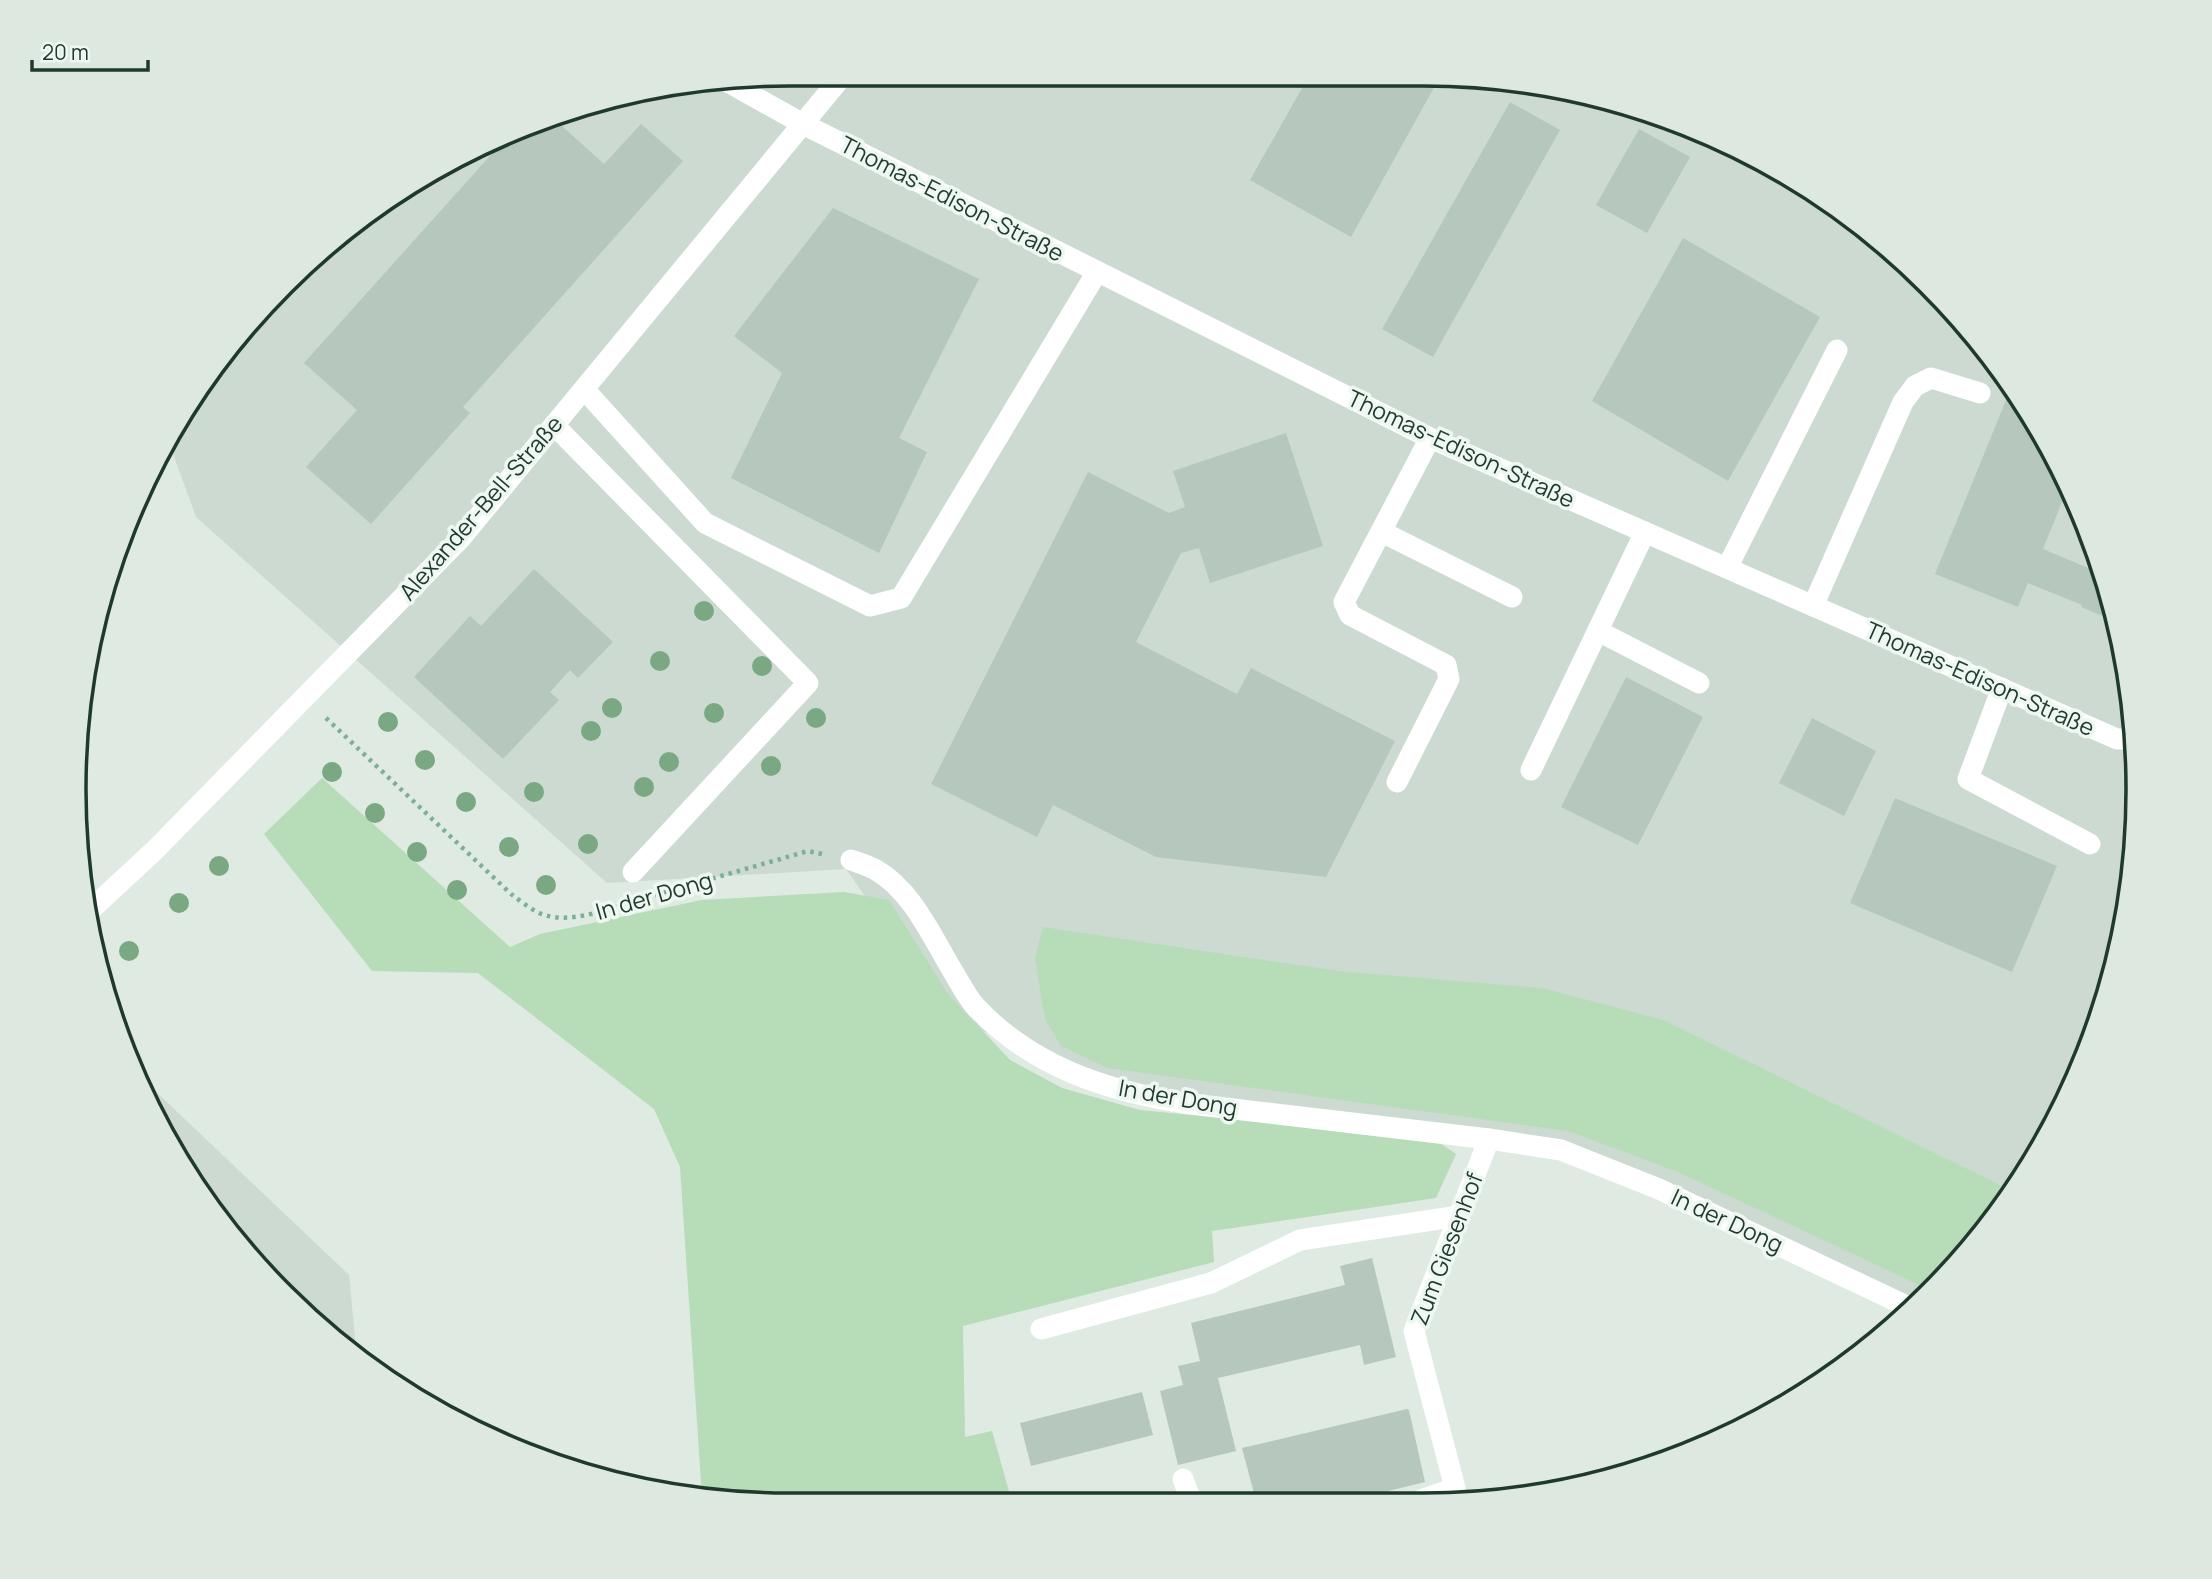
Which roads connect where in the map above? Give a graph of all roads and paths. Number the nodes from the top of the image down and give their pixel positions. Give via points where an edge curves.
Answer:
1 (834, 86) edge
2 (738, 88) edge
3 (803, 124) junction
4 (1097, 272) junction
5 (1837, 350) dead end
6 (584, 389) junction
7 (1980, 393) dead end
8 (554, 425) junction
9 (1430, 438) junction
10 (1382, 532) junction
11 (1645, 532) junction
12 (1727, 569) junction
13 (1512, 597) dead end
14 (1813, 606) junction
15 (1598, 631) junction
16 (1699, 683) dead end
17 (2002, 688) junction
18 (305, 698) junction
19 (2125, 739) edge
20 (1531, 770) dead end
21 (1397, 782) dead end
22 (2091, 844) dead end
23 (851, 860) joint
24 (633, 872) dead end
25 (650, 897) dead end
26 (637, 900) dead end
27 (96, 905) edge
28 (1489, 1139) junction
29 (1459, 1216) junction
30 (1903, 1303) edge
31 (1041, 1329) dead end
32 (1183, 1479) dead end
33 (1188, 1493) edge
34 (1442, 1493) edge

1 - 3 street, Alexander-Bell-Straße
2 - 3 street, Thomas-Edison-Straße
3 - 4 street, Thomas-Edison-Straße
3 - 6 street, Alexander-Bell-Straße
4 - 6 street via 901,598 870,606 705,523
4 - 9 street, Thomas-Edison-Straße
5 - 12 street
6 - 8 street, Alexander-Bell-Straße
7 - 14 street via 1931,378 1915,386 1903,402
8 - 18 street, Alexander-Bell-Straße via 460,539
8 - 24 street via 808,683
9 - 10 street
9 - 11 street, Thomas-Edison-Straße
10 - 13 street
10 - 21 street via 1344,602 1350,615 1446,665 1449,679
11 - 12 street, Thomas-Edison-Straße
11 - 15 street
12 - 14 street, Thomas-Edison-Straße
14 - 17 street, Thomas-Edison-Straße
15 - 16 street
15 - 20 street
17 - 19 street, Thomas-Edison-Straße
17 - 22 street via 1968,779
18 - 26 path, In der Dong via 510,894 538,912 561,918 584,916
18 - 27 street, Alexander-Bell-Straße
23 - 25 path, In der Dong via 808,851
23 - 28 street, In der Dong via 876,870 898,887 973,1005 1036,1057 1071,1074 1136,1095 1183,1103
28 - 29 street, Zum Giesenhof
28 - 30 street, In der Dong via 1561,1150 1659,1189
29 - 31 street via 1300,1240 1211,1283
29 - 34 street, Zum Giesenhof via 1414,1331 1455,1488
32 - 33 street

